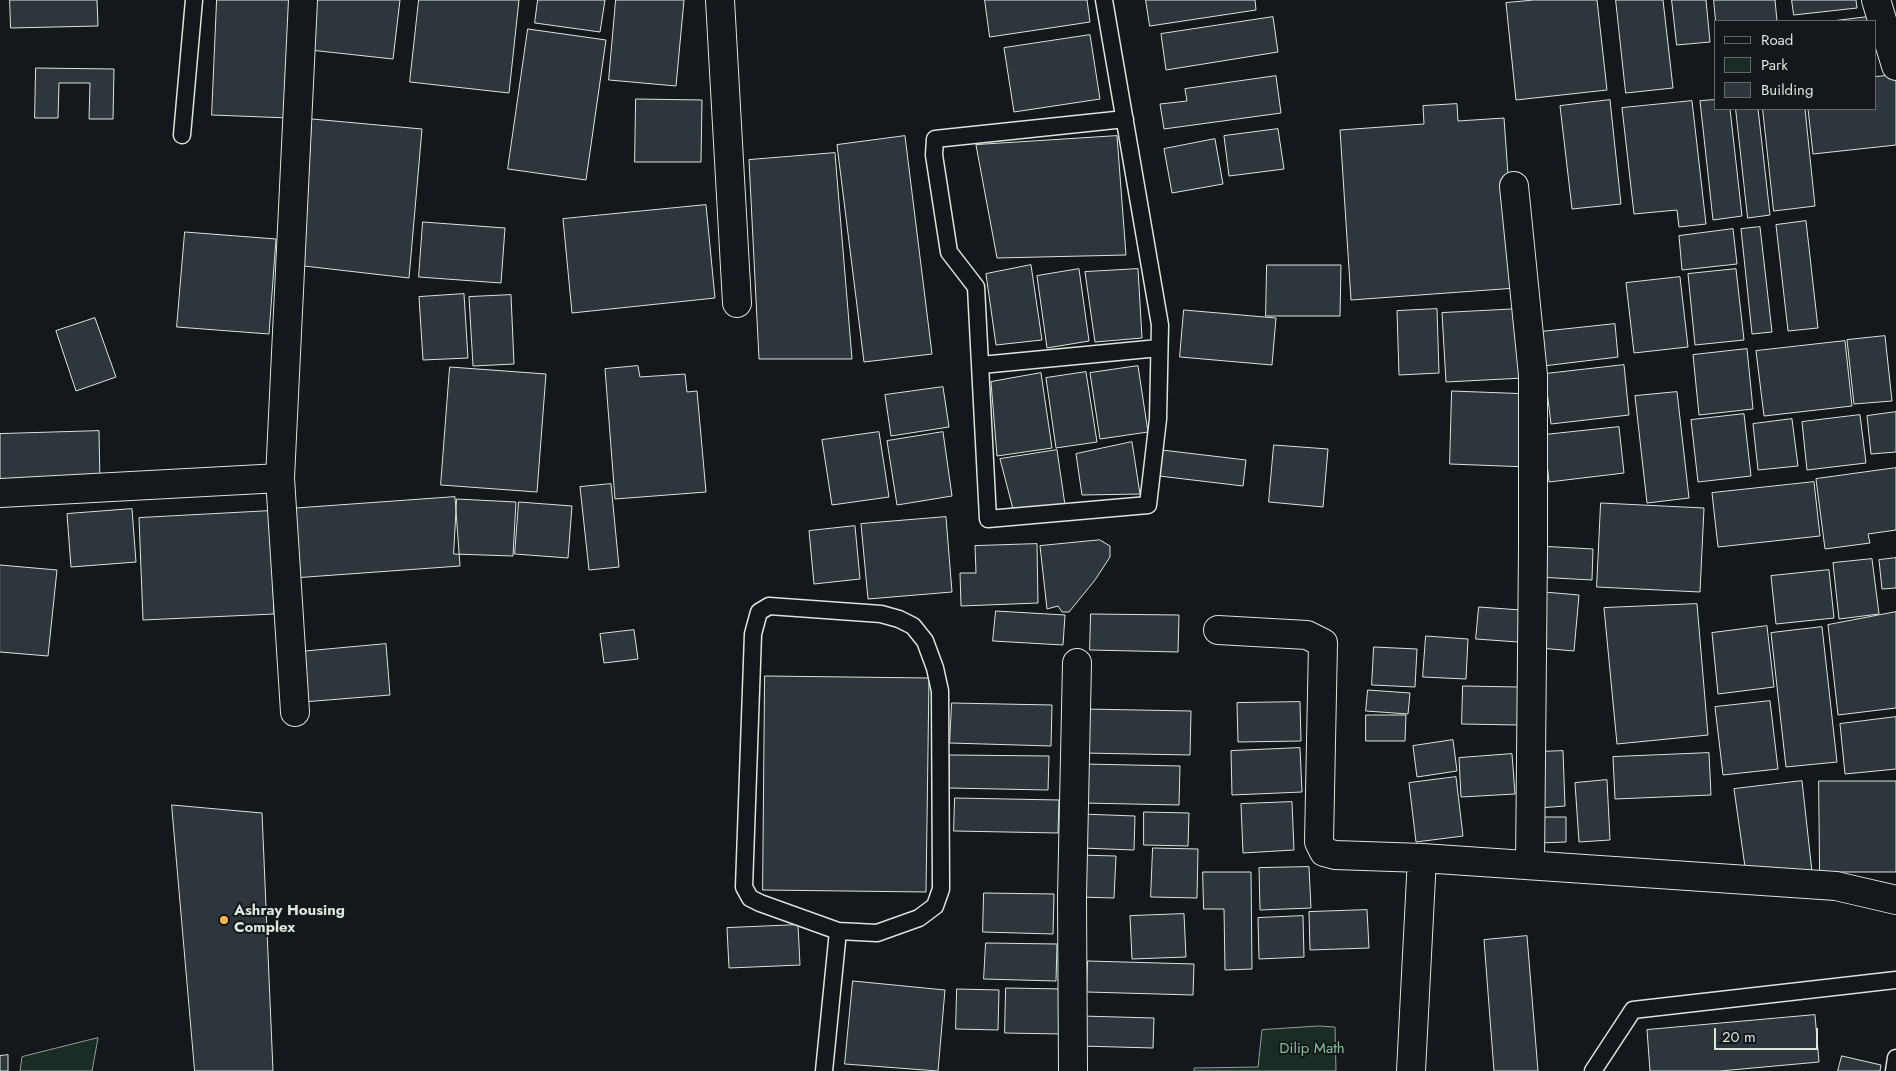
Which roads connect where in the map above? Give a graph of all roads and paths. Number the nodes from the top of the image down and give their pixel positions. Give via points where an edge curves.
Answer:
1 (194, 0) edge
2 (303, 0) edge
3 (720, 0) edge
4 (1104, 0) edge
5 (1876, 0) edge
6 (1896, 66) edge
7 (1125, 119) junction
8 (182, 135) dead end
9 (1514, 186) dead end
10 (737, 303) dead end
11 (1159, 348) junction
12 (980, 365) junction
13 (280, 478) junction
14 (0, 493) edge
15 (1218, 630) dead end
16 (1077, 663) dead end
17 (295, 712) dead end
18 (1422, 858) junction
19 (1530, 865) junction
20 (1896, 900) edge
21 (838, 932) junction
22 (1896, 980) edge
23 (1896, 1058) edge
24 (824, 1071) edge
25 (1074, 1071) edge
26 (1411, 1071) edge
27 (1593, 1071) edge
28 (1894, 1071) edge

1 - 8 lane
2 - 13 street
3 - 10 street
4 - 7 lane
5 - 6 street
7 - 11 lane via 1160,325
7 - 12 lane via 936,139 934,155 949,252 976,287
9 - 19 street via 1533,374
11 - 12 lane
11 - 12 lane via 1158,419 1148,504 1138,505 988,519
13 - 14 street
13 - 17 street
15 - 18 street via 1307,635 1323,644 1319,842 1324,852
16 - 25 street via 1072,897
18 - 19 street
18 - 26 street
19 - 20 street via 1836,886
21 - 21 lane via 760,903 750,898 744,887 753,634 759,612 769,606 881,614 899,619 913,626 925,641 937,676 940,691 941,889 935,906 919,918 877,934
21 - 24 lane
22 - 27 lane via 1633,1010
23 - 28 lane

